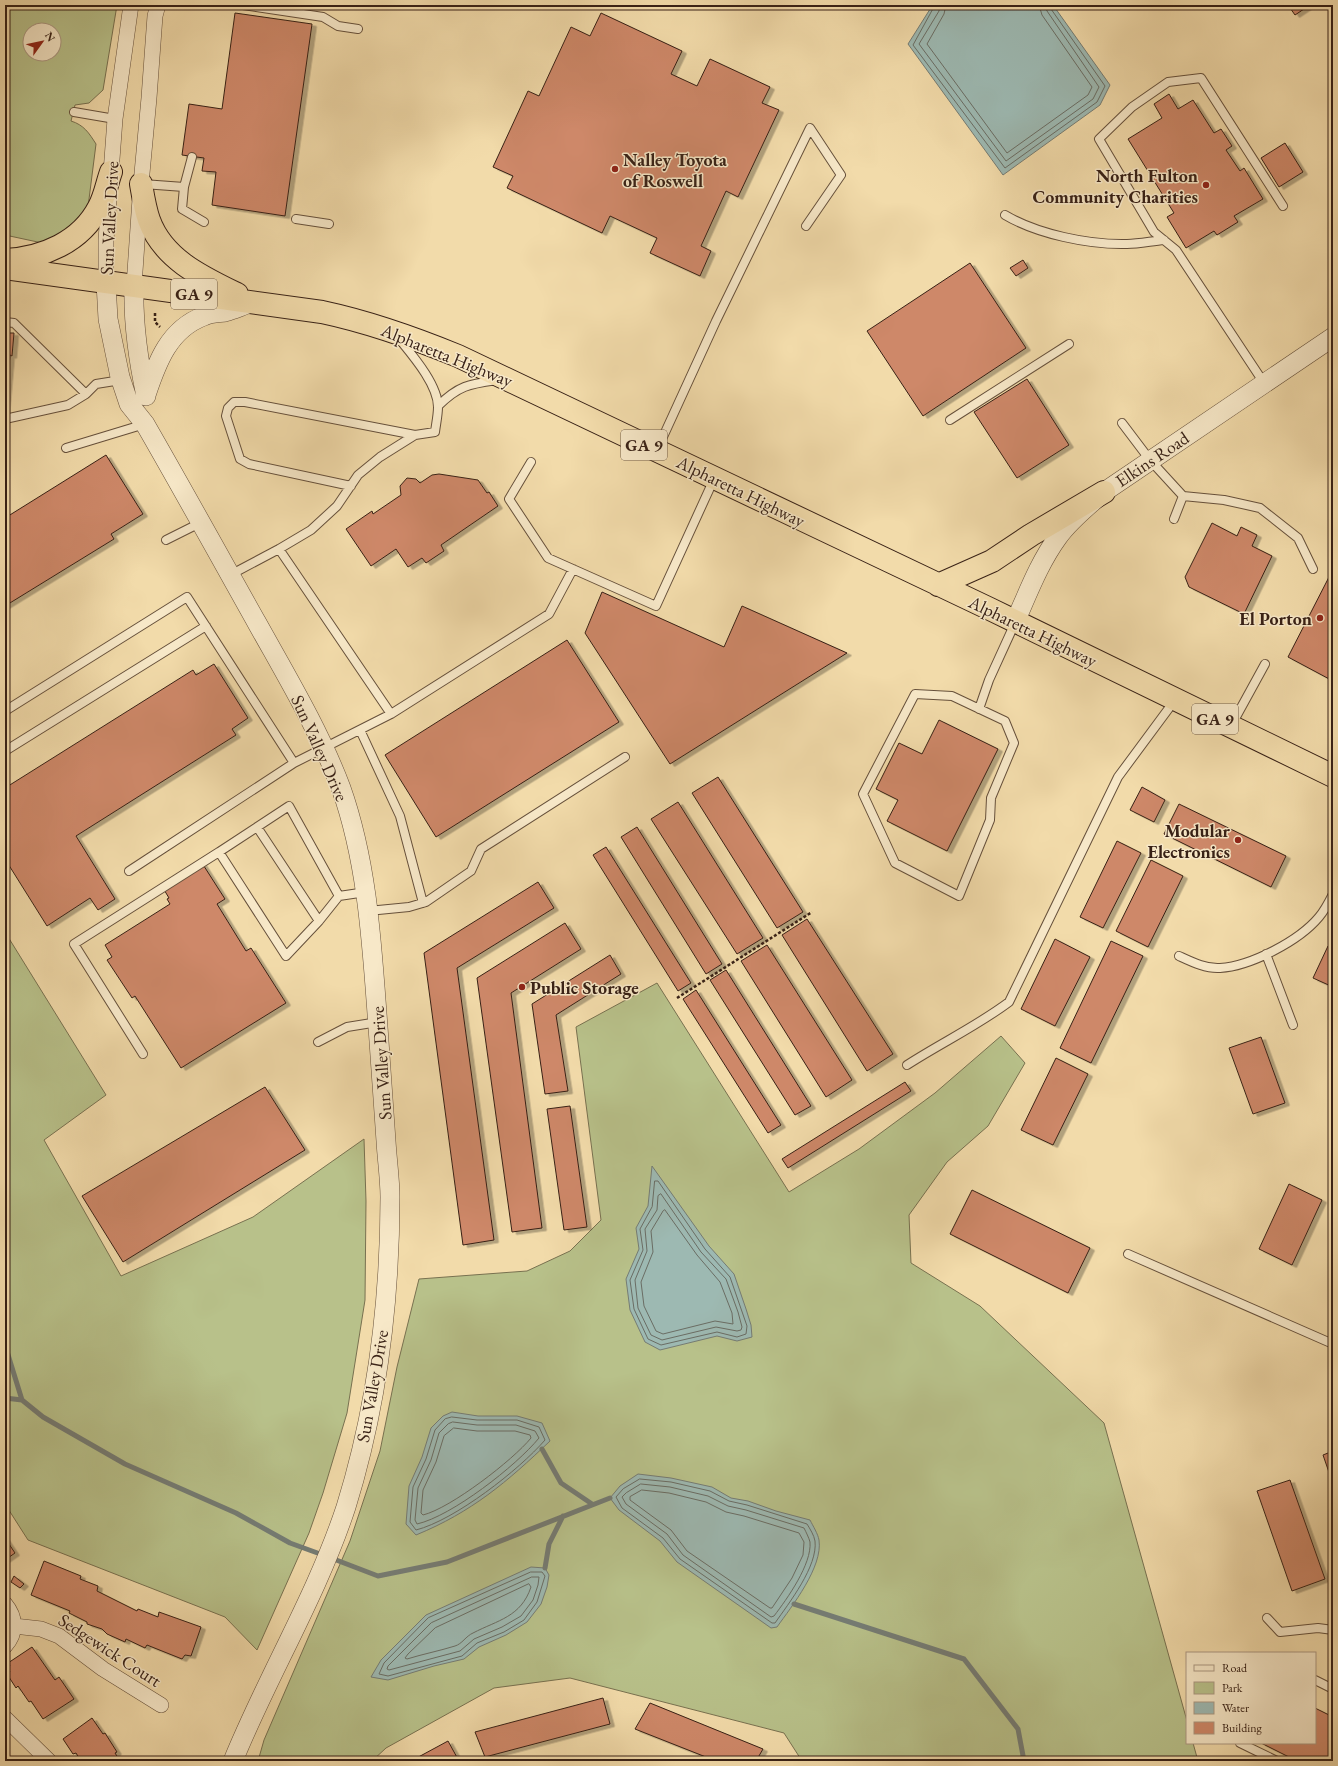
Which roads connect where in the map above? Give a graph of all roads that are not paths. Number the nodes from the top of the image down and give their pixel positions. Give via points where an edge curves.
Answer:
1 (131, 5) edge
2 (158, 5) edge
3 (243, 5) edge
4 (358, 29) dead end
5 (74, 112) dead end
6 (115, 119) junction
7 (192, 157) dead end
8 (112, 172) junction
9 (140, 184) junction
10 (184, 187) junction
11 (1283, 206) dead end
12 (1005, 215) dead end
13 (296, 219) dead end
14 (204, 222) dead end
15 (329, 224) dead end
16 (806, 226) dead end
17 (1164, 240) junction
18 (5, 260) edge
19 (5, 268) edge
20 (106, 283) junction
21 (134, 286) junction
22 (254, 302) junction
23 (5, 322) edge
24 (394, 332) junction
25 (1332, 339) edge
26 (1069, 344) dead end
27 (508, 379) junction
28 (121, 380) junction
29 (1264, 383) junction
30 (86, 394) junction
31 (146, 395) junction
32 (438, 406) junction
33 (5, 419) edge
34 (950, 420) dead end
35 (1122, 423) dead end
36 (145, 424) junction
37 (415, 435) junction
38 (66, 448) dead end
39 (656, 451) junction
40 (1150, 460) junction
41 (531, 462) dead end
42 (714, 478) junction
43 (351, 486) junction
44 (1104, 492) junction
45 (1183, 496) junction
46 (1174, 519) dead end
47 (200, 523) junction
48 (166, 540) dead end
49 (279, 549) junction
50 (573, 569) junction
51 (1314, 569) dead end
52 (230, 575) junction
53 (938, 586) junction
54 (1015, 622) junction
55 (206, 626) junction
56 (1265, 664) dead end
57 (1175, 700) junction
58 (979, 709) junction
59 (5, 711) edge
60 (391, 714) junction
61 (1231, 726) junction
62 (360, 730) junction
63 (325, 748) junction
64 (5, 751) edge
65 (625, 757) dead end
66 (294, 763) junction
67 (1333, 776) edge
68 (257, 827) junction
69 (219, 852) junction
70 (129, 871) dead end
71 (366, 892) junction
72 (1333, 894) edge
73 (339, 896) junction
74 (423, 903) junction
75 (368, 911) junction
76 (319, 921) junction
77 (1266, 954) junction
78 (1179, 956) dead end
79 (378, 1022) junction
80 (1293, 1025) dead end
81 (318, 1042) dead end
82 (143, 1054) dead end
83 (907, 1065) dead end
84 (1128, 1254) dead end
85 (1333, 1344) edge
86 (5, 1604) edge
87 (1267, 1618) dead end
88 (14, 1626) junction
89 (1333, 1630) edge
90 (5, 1646) edge
91 (1316, 1680) edge
92 (1333, 1689) edge
93 (161, 1705) dead end
94 (5, 1718) edge
95 (246, 1730) junction
96 (1242, 1744) edge
97 (49, 1761) edge
98 (233, 1761) edge
99 (240, 1761) edge
100 (1277, 1761) edge

1 - 6 street, Sun Valley Drive
2 - 9 street, Sun Valley Drive via 154,16
3 - 4 lane via 323,17 338,26
5 - 6 lane
6 - 8 street, Sun Valley Drive
7 - 10 lane
8 - 18 highway via 99,206 69,242 31,256
8 - 20 street, Sun Valley Drive via 106,240
9 - 10 lane
9 - 21 street, Sun Valley Drive
9 - 22 highway via 148,220 159,240 173,256 186,267
10 - 14 lane via 182,209
11 - 17 lane via 1201,78 1168,82 1132,107 1099,139 1154,232
12 - 17 lane via 1020,224 1074,240 1127,244
13 - 15 lane
16 - 39 lane via 841,175 810,128
17 - 29 lane via 1176,250
19 - 20 highway, Alpharetta Highway / GA 9
20 - 21 highway, Alpharetta Highway / GA 9
20 - 28 street, Sun Valley Drive via 108,319
21 - 22 highway, Alpharetta Highway / GA 9
21 - 31 street, Sun Valley Drive via 134,327
22 - 24 highway, Alpharetta Highway / GA 9 via 344,316
22 - 31 street via 225,312 205,315 178,331 166,348
23 - 30 lane via 14,323
24 - 27 highway, Alpharetta Highway / GA 9 via 458,356
24 - 32 lane via 425,373 435,392
25 - 29 street, Elkins Road
26 - 34 lane
27 - 32 lane via 457,389
27 - 39 highway, Alpharetta Highway / GA 9
28 - 30 lane via 96,384
28 - 36 street, Sun Valley Drive via 129,404
29 - 40 street, Elkins Road
30 - 33 lane via 68,405
31 - 36 street, Sun Valley Drive via 149,410
32 - 37 lane via 435,432
35 - 40 lane
36 - 38 lane
36 - 47 street, Sun Valley Drive
37 - 43 lane via 380,457 358,475
37 - 43 lane via 245,402 234,402 228,408 226,416 240,458 250,464
39 - 42 highway, Alpharetta Highway / GA 9
40 - 44 street, Elkins Road
40 - 45 lane
41 - 50 lane via 509,499 548,558
42 - 50 lane via 656,606
42 - 53 highway, Alpharetta Highway / GA 9
43 - 49 lane via 337,506 311,530
44 - 53 highway via 992,561
44 - 54 street, Elkins Road via 1077,515 1058,536 1042,562
45 - 46 lane
45 - 51 lane via 1224,500 1260,508 1298,538
47 - 48 lane
47 - 52 street, Sun Valley Drive
49 - 52 lane
49 - 60 lane
50 - 60 lane via 549,614
52 - 63 street, Sun Valley Drive
53 - 54 highway, Alpharetta Highway / GA 9
54 - 57 highway, Alpharetta Highway / GA 9
54 - 58 lane
55 - 59 lane via 187,597
55 - 64 lane
55 - 66 lane
56 - 61 lane
57 - 61 highway, Alpharetta Highway / GA 9
57 - 83 lane via 1118,777 1009,1002
58 - 58 lane via 952,696 916,694 863,794 895,863 959,896 990,820 991,798 1014,743 1005,721
60 - 62 lane
61 - 67 highway, Alpharetta Highway / GA 9
62 - 63 lane
62 - 74 lane via 400,816
63 - 66 lane
63 - 71 street, Sun Valley Drive via 352,822
65 - 74 lane via 481,849 472,871
66 - 70 lane
68 - 69 lane
68 - 73 lane via 289,806
68 - 76 lane
69 - 76 lane via 286,956
69 - 82 lane via 74,944
71 - 73 lane
71 - 75 street, Sun Valley Drive
72 - 77 lane via 1319,918 1308,928
73 - 76 lane
74 - 75 lane
75 - 79 street, Sun Valley Drive
77 - 78 lane via 1244,964 1219,968 1194,963
77 - 80 lane
79 - 81 lane via 347,1027
79 - 95 street, Sun Valley Drive via 390,1194 387,1295 371,1404 356,1472 334,1541
84 - 85 lane
86 - 88 street via 14,1618
87 - 89 lane via 1280,1632 1318,1628
88 - 90 street via 10,1640
88 - 93 street, Sedgewick Court via 41,1629 59,1636 103,1669
91 - 92 lane
94 - 97 street
95 - 98 street, Sun Valley Drive
95 - 99 street, Sun Valley Drive
96 - 100 lane

